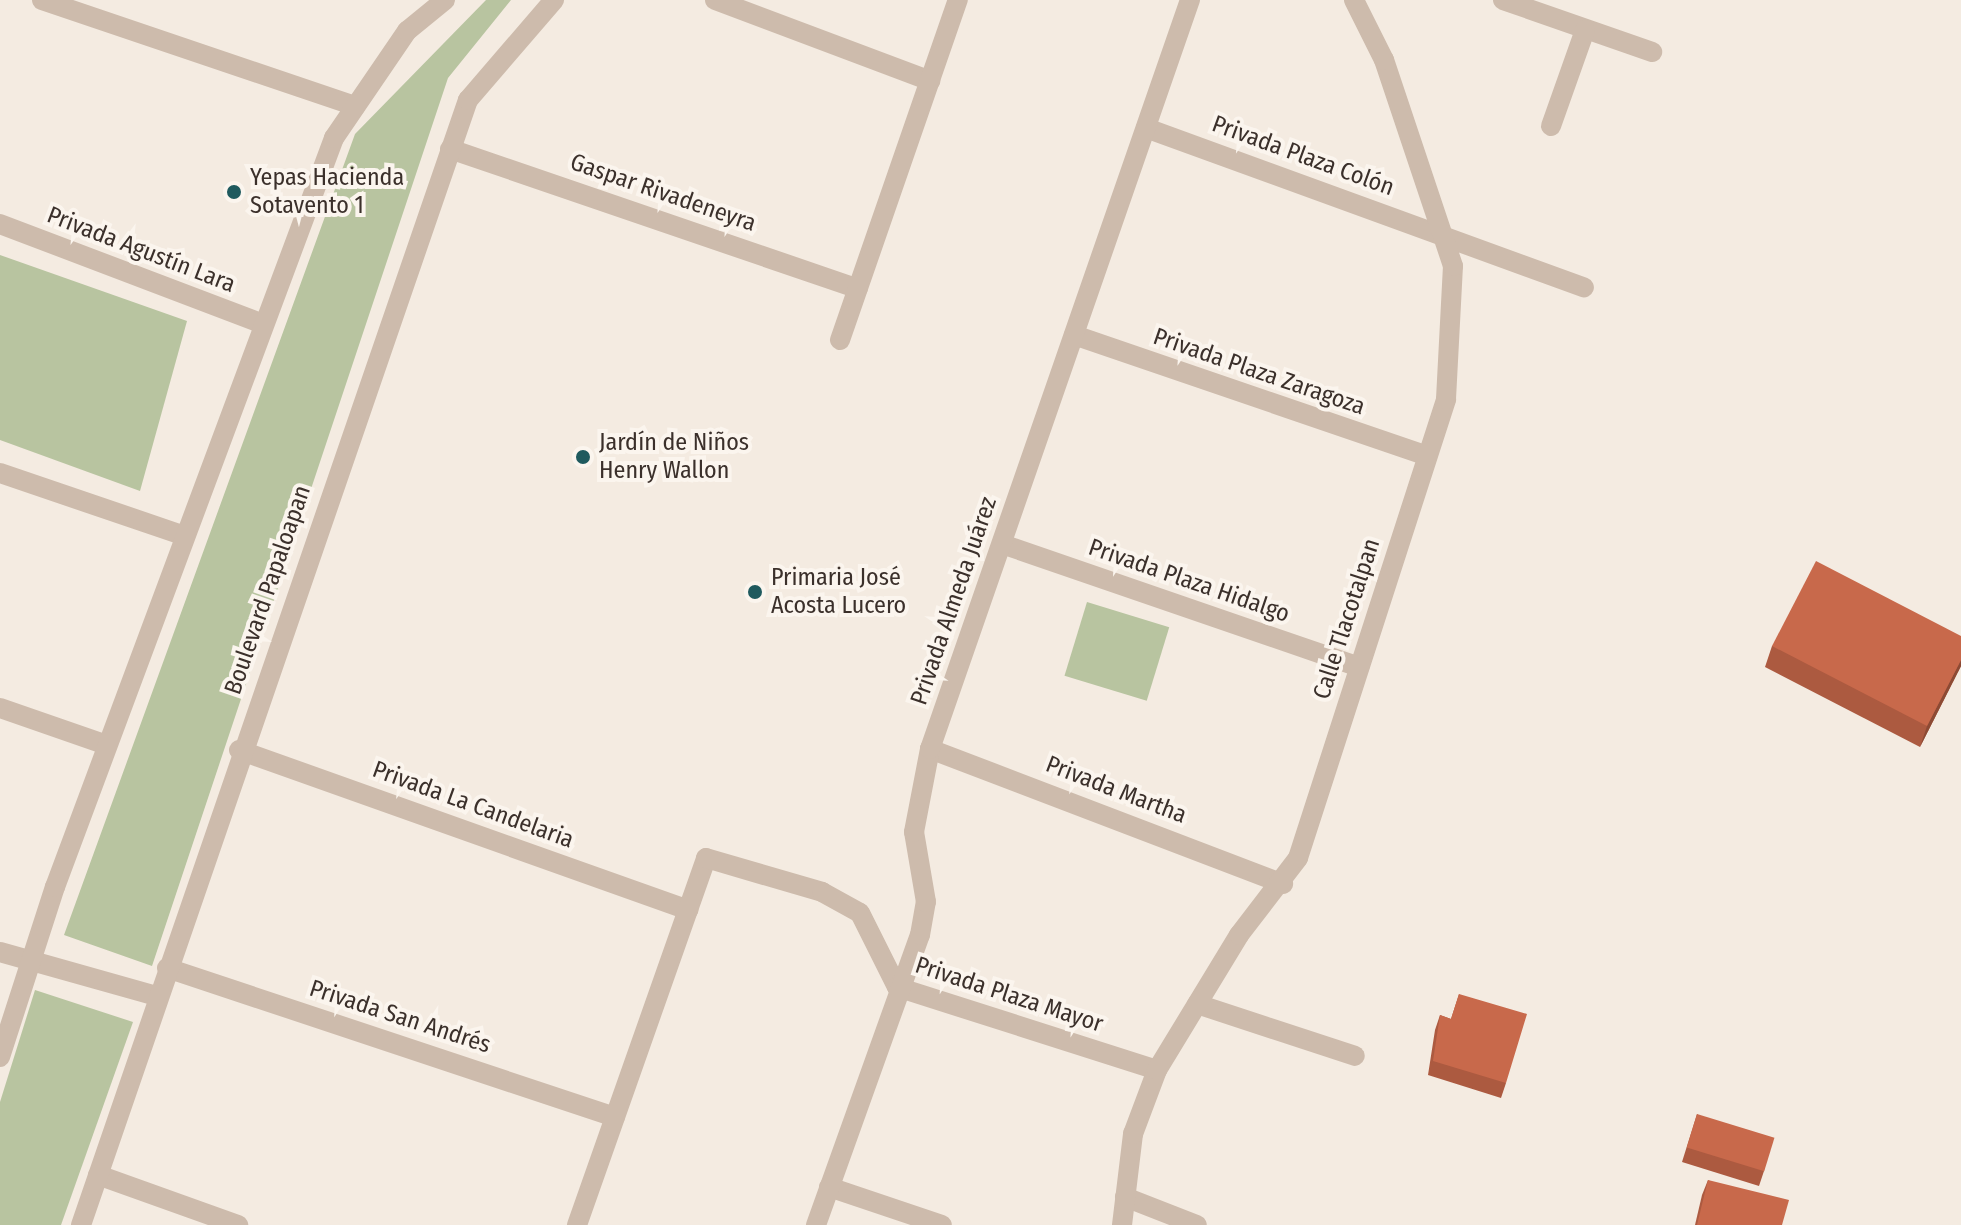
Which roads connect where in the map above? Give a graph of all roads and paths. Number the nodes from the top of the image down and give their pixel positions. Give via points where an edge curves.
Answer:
1 (42, 0) edge
2 (445, 0) edge
3 (554, 0) edge
4 (715, 0) edge
5 (958, 0) edge
6 (1190, 0) edge
7 (1354, 0) edge
8 (1503, 0) edge
9 (1585, 30) junction
10 (1652, 52) dead end
11 (930, 81) junction
12 (356, 106) junction
13 (1551, 126) dead end
14 (1146, 128) junction
15 (450, 149) junction
16 (0, 224) edge
17 (1442, 234) junction
18 (1584, 287) dead end
19 (858, 289) junction
20 (263, 324) junction
21 (1074, 335) junction
22 (840, 340) dead end
23 (1427, 456) junction
24 (0, 473) edge
25 (185, 536) junction
26 (1002, 544) junction
27 (1359, 667) junction
28 (0, 708) edge
29 (107, 745) junction
30 (930, 749) junction
31 (239, 750) junction
32 (1283, 884) junction
33 (688, 910) junction
34 (0, 952) edge
35 (30, 963) junction
36 (167, 968) junction
37 (897, 987) junction
38 (157, 996) junction
39 (1197, 1004) junction
40 (1355, 1056) dead end
41 (0, 1057) edge
42 (1157, 1070) junction
43 (615, 1117) junction
44 (98, 1175) junction
45 (829, 1187) junction
46 (1125, 1197) junction
47 (81, 1225) edge
48 (238, 1225) edge
49 (577, 1225) edge
50 (816, 1225) edge
51 (942, 1225) edge
52 (1122, 1225) edge
53 (1197, 1225) edge

1 - 12 street
2 - 12 street via 407,31
3 - 15 street, Boulevard Papaloapan via 468,100
4 - 11 street
5 - 11 street
6 - 14 street, Privada Almeda Juárez
7 - 17 street, Calle Tlacotalpan via 1384,60
8 - 9 street
9 - 10 street
9 - 13 street
11 - 19 street
12 - 20 street via 334,138
14 - 17 street, Privada Plaza Colón
14 - 21 street, Privada Almeda Juárez
15 - 19 street, Gaspar Rivadeneyra
15 - 31 street, Boulevard Papaloapan
16 - 20 street, Privada Agustín Lara
17 - 18 street, Privada Plaza Colón
17 - 23 street, Calle Tlacotalpan via 1453,266 1446,399
19 - 22 street
20 - 25 street
21 - 23 street, Privada Plaza Zaragoza
21 - 26 street, Privada Almeda Juárez
23 - 27 street, Calle Tlacotalpan
24 - 25 street
25 - 29 street
26 - 27 street, Privada Plaza Hidalgo
26 - 30 street, Privada Almeda Juárez
27 - 32 street, Calle Tlacotalpan via 1298,858
28 - 29 street
29 - 35 street
30 - 32 street, Privada Martha
30 - 37 street, Privada Almeda Juárez via 914,832 926,902
31 - 33 street, Privada La Candelaria
31 - 36 street, Boulevard Papaloapan
32 - 39 street, Calle Tlacotalpan via 1239,935
33 - 37 street, Privada Plaza Mayor via 706,858 822,892 860,913
33 - 43 street
34 - 35 street
35 - 38 street
35 - 41 street
36 - 38 street, Boulevard Papaloapan
36 - 43 street, Privada San Andrés
37 - 42 street, Privada Plaza Mayor
37 - 45 street, Privada Almeda Juárez
38 - 44 street, Boulevard Papaloapan
39 - 40 street
39 - 42 street, Calle Tlacotalpan
42 - 46 street, Calle Tlacotalpan via 1133,1134
43 - 49 street
44 - 47 street, Boulevard Papaloapan
44 - 48 street
45 - 50 street, Privada Almeda Juárez
45 - 51 street
46 - 52 street, Calle Tlacotalpan
46 - 53 street

